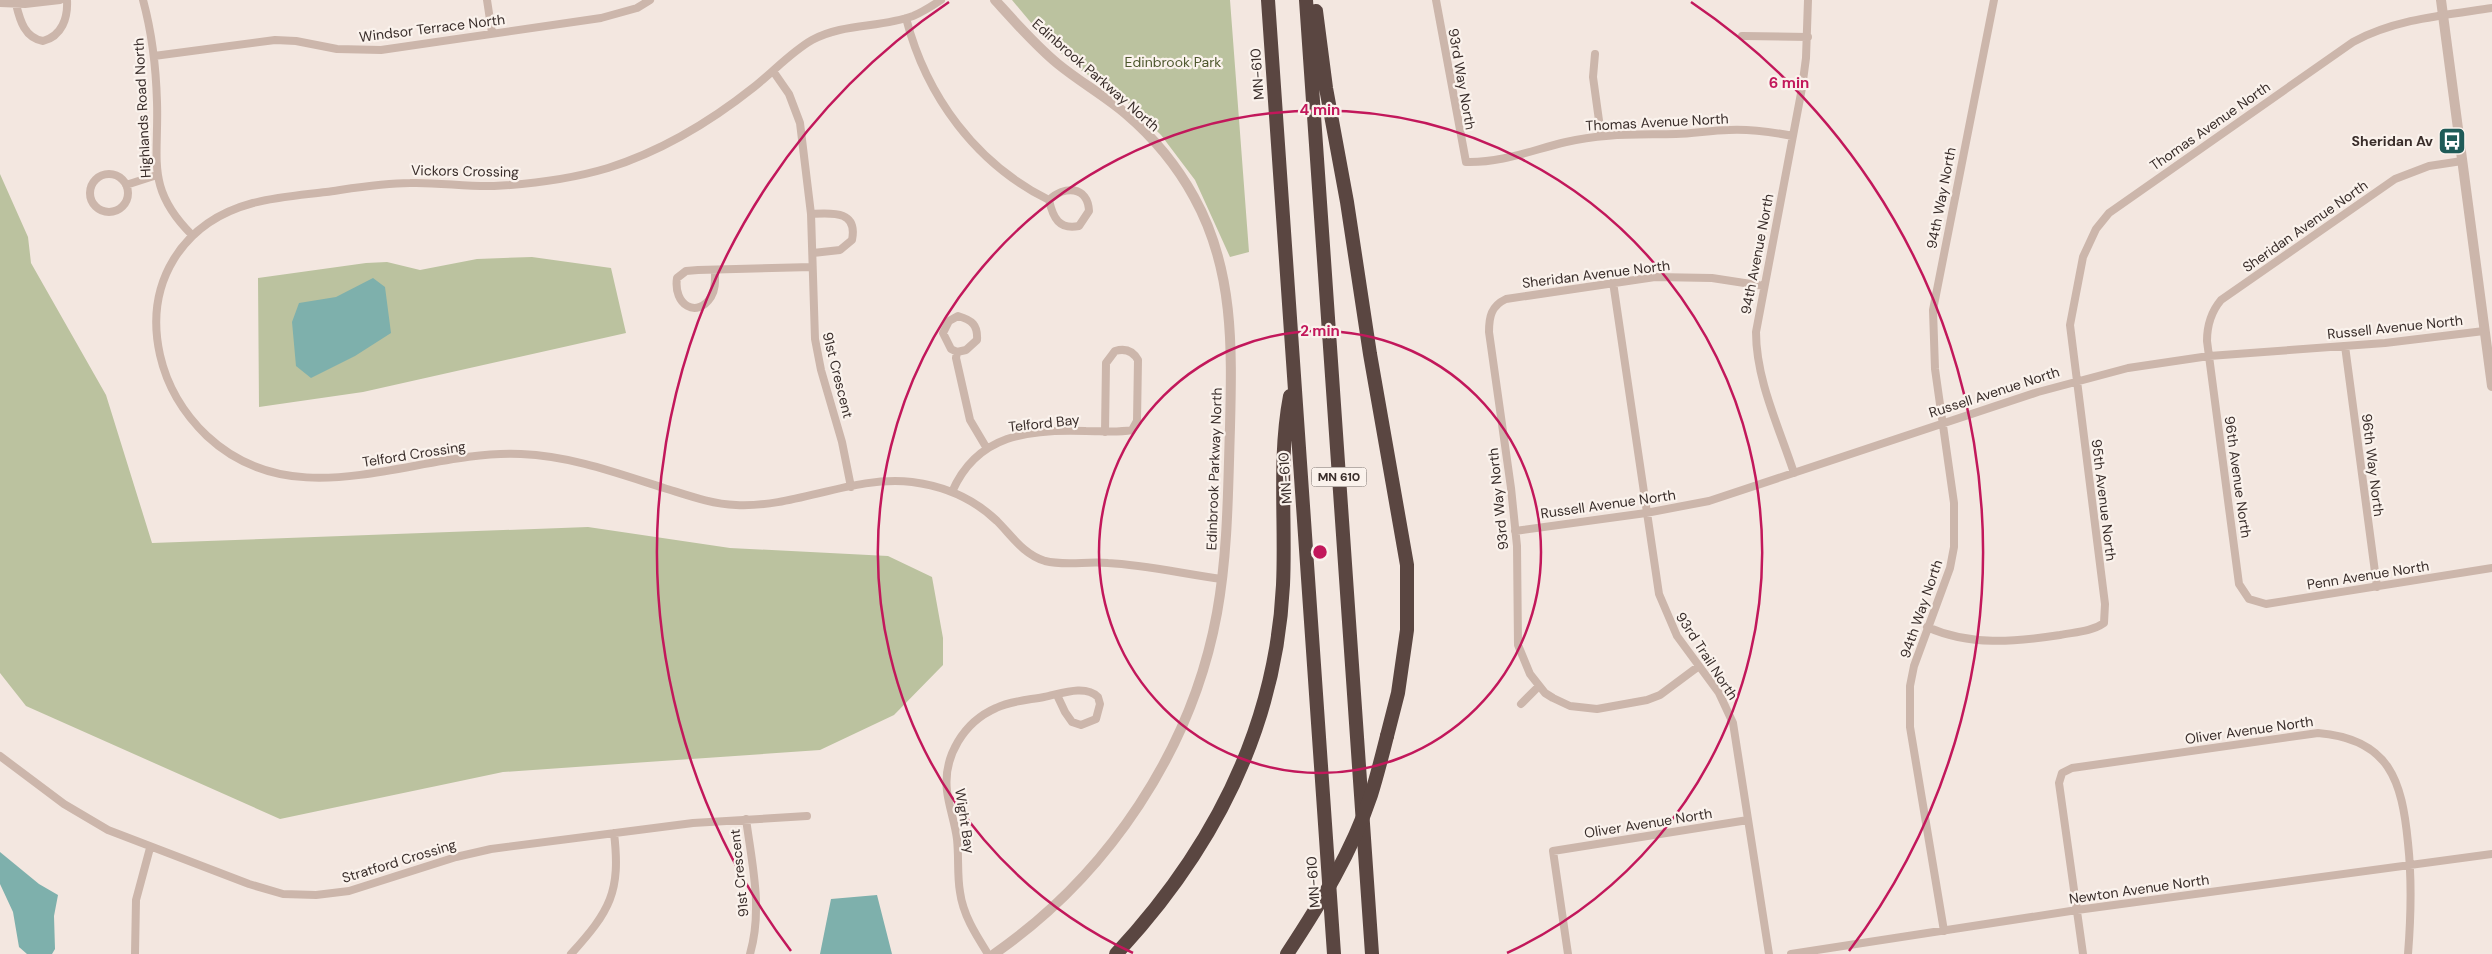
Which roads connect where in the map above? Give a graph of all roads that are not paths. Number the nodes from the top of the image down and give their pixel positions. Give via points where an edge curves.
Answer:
1 (60, 0) edge
2 (68, 0) edge
3 (142, 0) edge
4 (487, 0) edge
5 (650, 0) edge
6 (941, 0) edge
7 (995, 0) edge
8 (1268, 0) edge
9 (1306, 0) edge
10 (1314, 0) edge
11 (1436, 0) edge
12 (1808, 0) edge
13 (1994, 0) edge
14 (2441, 0) edge
15 (0, 3) edge
16 (16, 4) junction
17 (2492, 8) edge
18 (2443, 15) junction
19 (906, 18) junction
20 (492, 33) junction
21 (1742, 36) dead end
22 (1808, 37) junction
23 (1594, 54) dead end
24 (154, 56) junction
25 (773, 71) junction
26 (1601, 136) junction
27 (1793, 136) junction
28 (2462, 161) junction
29 (1466, 162) joint
30 (157, 175) junction
31 (126, 185) junction
32 (1049, 200) junction
33 (811, 214) junction
34 (192, 235) junction
35 (813, 253) junction
36 (812, 267) junction
37 (715, 270) junction
38 (1613, 282) junction
39 (1764, 286) junction
40 (1494, 306) joint
41 (2488, 330) edge
42 (2345, 346) junction
43 (957, 352) junction
44 (2209, 356) junction
45 (1294, 378) junction
46 (2076, 380) junction
47 (2492, 386) edge
48 (1943, 424) junction
49 (1105, 432) junction
50 (986, 447) junction
51 (1794, 473) junction
52 (851, 487) junction
53 (952, 492) junction
54 (1646, 513) junction
55 (1515, 531) junction
56 (2492, 568) edge
57 (1222, 579) junction
58 (2377, 587) junction
59 (2250, 599) joint
60 (1927, 627) junction
61 (1699, 666) junction
62 (1539, 686) junction
63 (1057, 695) junction
64 (1521, 704) dead end
65 (0, 756) edge
66 (807, 816) dead end
67 (746, 819) junction
68 (1748, 820) junction
69 (614, 833) junction
70 (150, 848) junction
71 (2492, 854) edge
72 (2410, 865) junction
73 (2077, 910) junction
74 (1944, 931) junction
75 (135, 954) edge
76 (570, 954) edge
77 (750, 954) edge
78 (988, 954) edge
79 (994, 954) edge
80 (1116, 954) edge
81 (1287, 954) edge
82 (1334, 954) edge
83 (1372, 954) edge
84 (1568, 954) edge
85 (1769, 954) edge
86 (1791, 954) edge
87 (2083, 954) edge
88 (2408, 954) edge

1 - 16 street
2 - 16 street via 62,26 52,39 43,42 29,35 21,23
3 - 24 street, Highlands Road North
4 - 20 street
5 - 20 street, Windsor Terrace North via 628,11 601,18
6 - 19 street, Vickors Crossing
7 - 57 street, Edinbrook Parkway North via 1039,47 1126,114 1156,144 1194,195 1214,241 1228,296 1231,328 1228,508
8 - 45 highway, MN-610 / MN 610
9 - 83 highway, MN 610
10 - 81 highway, bridge via 1407,565 1407,630 1398,693 1371,795 1351,844 1319,906
11 - 29 street, 93rd Way North
12 - 22 street, 94th Avenue North
13 - 48 street, 94th Way North via 1933,310 1935,369
14 - 18 street
15 - 16 street
17 - 18 street, Thomas Avenue North
18 - 28 street
18 - 46 street, Thomas Avenue North via 2388,26 2353,42 2109,213 2088,244 2072,307 2070,325
19 - 25 street, Vickors Crossing via 832,32 811,41
19 - 32 street via 919,60 949,114 1013,179
20 - 24 street, Windsor Terrace North via 381,50 337,49 276,40
21 - 22 street
22 - 27 street, 94th Avenue North
23 - 26 street via 1593,77
24 - 30 street, Highlands Road North
25 - 33 street, 91st Crescent via 789,94 800,124
25 - 34 street, Vickors Crossing via 719,114 684,136 608,168 527,184 395,183 264,200 223,214
26 - 27 street, Thomas Avenue North via 1727,130
26 - 29 street, Thomas Avenue North via 1507,159
27 - 39 street, 94th Avenue North
28 - 41 street
28 - 44 street, Sheridan Avenue North via 2429,166 2395,180 2221,300 2209,321
30 - 31 street
30 - 34 street, Highlands Road North via 165,202
31 - 31 street via 127,196 118,210 107,212 93,204 91,186 99,177 111,174
32 - 32 street via 1056,221 1062,225 1079,226 1086,218 1089,204 1081,193 1064,190
33 - 35 street, 91st Crescent
33 - 35 street via 839,214 851,222 854,231 852,240 840,250
34 - 52 street, Telford Crossing via 177,254 159,295 156,318 162,364 170,386 197,426 228,452 256,466 321,479 398,471 462,458 515,454 544,456 600,468 712,502 737,505 762,504
35 - 36 street, 91st Crescent
36 - 37 street
36 - 52 street, 91st Crescent via 815,339
37 - 37 street via 686,271 677,278 679,299 687,306 697,308 705,304 715,287
38 - 39 street, Sheridan Avenue North via 1684,275
38 - 40 street, Sheridan Avenue North via 1515,297
38 - 54 street, 93rd Trail North
39 - 51 street, 94th Avenue North via 1756,332 1758,362
40 - 55 street, 93rd Way North via 1490,332
41 - 42 street, Russell Avenue North
41 - 47 street
42 - 44 street, Russell Avenue North
42 - 58 street, 96th Way North
43 - 43 street via 973,346 977,340 972,321 958,316 949,321 943,333 951,349
43 - 50 street via 970,420
44 - 46 street, Russell Avenue North via 2128,368
44 - 59 street, 96th Avenue North via 2239,584
45 - 80 highway via 1284,430 1284,568 1280,619 1263,708 1243,765 1214,825 1179,880
45 - 82 highway, MN-610 / MN 610
46 - 48 street, Russell Avenue North
46 - 60 street, 95th Avenue North via 2105,604 2104,623 2086,631 2006,642 1961,638
48 - 51 street, Russell Avenue North
48 - 60 street, 94th Way North via 1954,503 1954,547 1950,568
49 - 49 street, Telford Bay via 1106,363 1115,351 1128,350 1138,360 1137,421 1132,430
49 - 50 street, Telford Bay via 1056,431 1015,437
50 - 53 street, Telford Bay via 963,470
51 - 54 street, Russell Avenue North via 1709,501
52 - 53 street, Telford Crossing via 905,481
53 - 57 street, Telford Crossing via 989,514 1025,551 1046,561 1114,563
54 - 55 street, Russell Avenue North
54 - 61 street, 93rd Trail North via 1659,594 1676,636
55 - 62 street, 93rd Way North via 1518,645 1523,662
56 - 58 street, Penn Avenue North
57 - 79 street, Edinbrook Parkway North via 1210,645 1193,697 1170,751 1141,802 1107,849 1069,892
58 - 59 street, Penn Avenue North via 2266,604
60 - 74 street, 94th Way North via 1914,666 1909,714
61 - 62 street via 1660,695 1597,709 1570,706
61 - 68 street, 93rd Trail North via 1719,693 1733,723
62 - 64 street
63 - 63 street, Wight Bay via 1072,722 1080,725 1096,719 1100,704 1094,692
63 - 78 street, Wight Bay via 1013,702 981,716 958,740 950,757 946,773 947,791 956,828 960,893 966,916
65 - 70 street, Stratford Crossing via 81,815
66 - 67 street, Stratford Crossing
67 - 69 street, Stratford Crossing
67 - 77 street, 91st Crescent via 757,907
68 - 84 street, Oliver Avenue North via 1553,851
68 - 85 street, 93rd Trail North
69 - 70 street, Stratford Crossing via 476,852 349,891 316,895 266,890
69 - 76 street via 617,873 610,901 604,914
70 - 75 street via 136,900
71 - 72 street, Newton Avenue North
72 - 73 street, Newton Avenue North
72 - 73 street, Oliver Avenue North via 2405,808 2392,773 2369,748 2338,734 2304,734 2072,768 2062,773 2059,783
72 - 88 street
73 - 74 street, Newton Avenue North
73 - 87 street
74 - 86 street, Newton Avenue North

